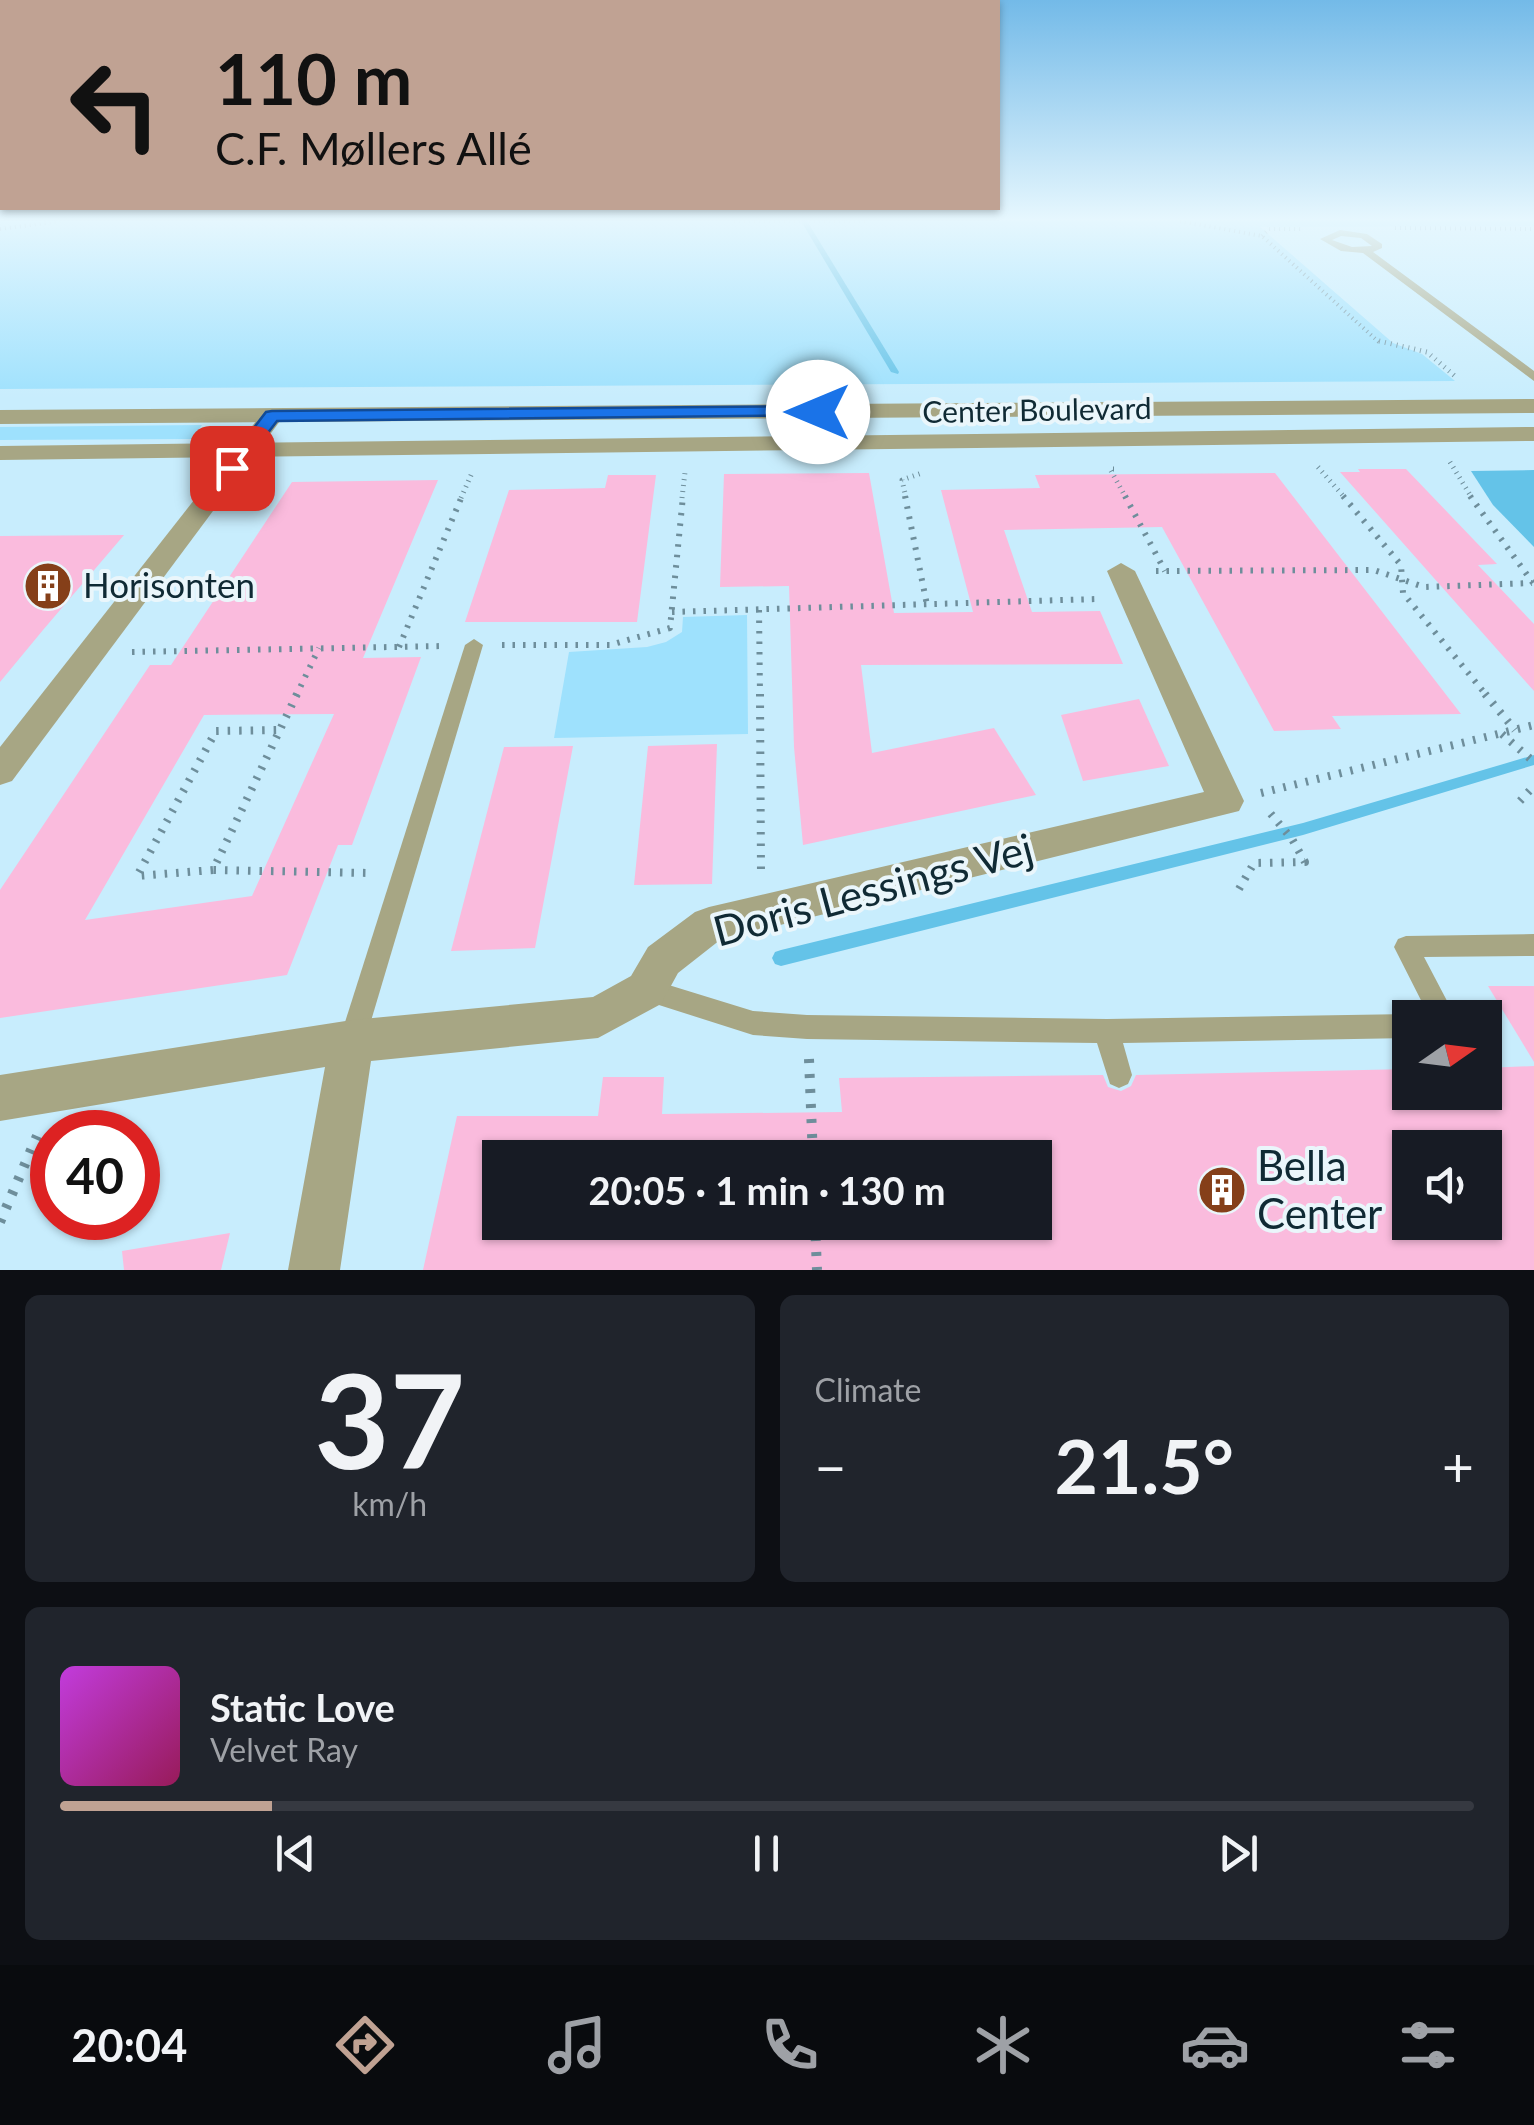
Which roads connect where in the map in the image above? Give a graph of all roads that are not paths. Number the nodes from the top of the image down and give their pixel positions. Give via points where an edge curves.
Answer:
1 (1405, 280) edge
2 (1534, 378) edge
3 (1534, 406) edge
4 (272, 416) junction
5 (0, 418) edge
6 (1534, 434) edge
7 (244, 452) junction
8 (0, 453) edge
9 (1127, 584) road end
10 (474, 645) road end
11 (0, 772) edge
12 (1534, 944) edge
13 (646, 990) junction
14 (1434, 1000) edge
15 (1392, 1026) edge
16 (1106, 1031) junction
17 (352, 1041) junction
18 (1120, 1075) dead end
19 (0, 1098) edge
20 (314, 1270) edge

1 - 2 lane
3 - 4 street, Center Boulevard
4 - 5 street, Center Boulevard
4 - 7 street
6 - 7 street, Center Boulevard
7 - 8 street, Center Boulevard
7 - 11 street
9 - 13 street, Doris Lessings Vej via 1226,801 709,925 663,960
10 - 17 lane
12 - 14 lane via 1406,947
13 - 16 lane via 752,1023 807,1028
13 - 17 street, Doris Lessings Vej via 598,1017
15 - 16 lane
16 - 18 lane
17 - 19 street, Doris Lessings Vej
17 - 20 street

